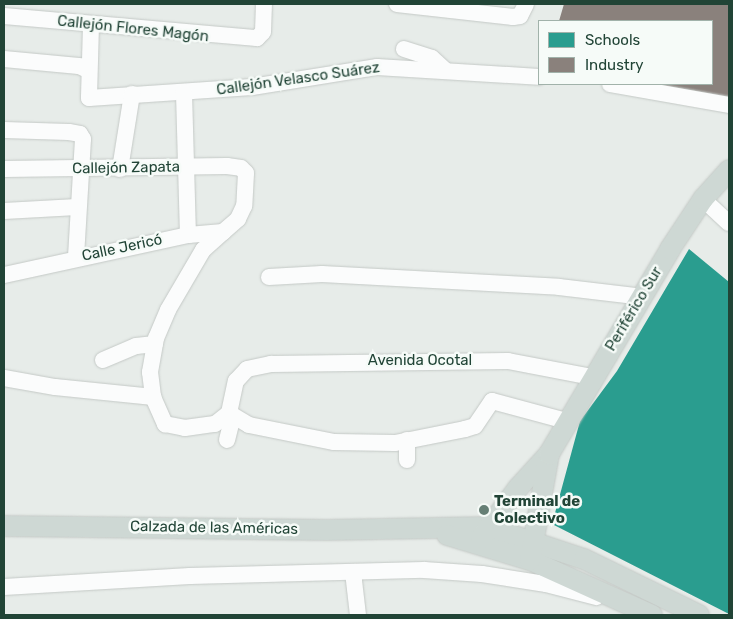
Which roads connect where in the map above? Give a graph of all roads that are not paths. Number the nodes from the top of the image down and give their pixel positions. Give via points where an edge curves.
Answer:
1 (264, 4) edge
2 (397, 4) edge
3 (402, 4) edge
4 (526, 4) edge
5 (472, 8) edge
6 (4, 16) edge
7 (91, 25) junction
8 (404, 49) dead end
9 (4, 59) edge
10 (88, 70) junction
11 (446, 71) junction
12 (538, 77) edge
13 (616, 85) edge
14 (184, 93) junction
15 (132, 94) junction
16 (729, 104) edge
17 (4, 130) edge
18 (184, 168) junction
19 (4, 169) edge
20 (80, 169) junction
21 (120, 169) junction
22 (729, 170) edge
23 (703, 199) junction
24 (77, 207) junction
25 (4, 211) edge
26 (729, 223) edge
27 (222, 232) junction
28 (188, 235) junction
29 (76, 257) junction
30 (4, 275) edge
31 (269, 277) dead end
32 (643, 297) junction
33 (154, 344) junction
34 (103, 360) dead end
35 (592, 377) junction
36 (4, 378) edge
37 (153, 397) junction
38 (231, 414) junction
39 (566, 421) junction
40 (227, 440) dead end
41 (407, 440) junction
42 (549, 454) junction
43 (407, 460) dead end
44 (4, 526) edge
45 (483, 535) junction
46 (532, 551) junction
47 (353, 572) junction
48 (4, 587) edge
49 (643, 611) edge
50 (358, 615) edge
51 (699, 615) edge

1 - 7 street, Callejón Flores Magón via 261,36 256,38
2 - 3 street
3 - 5 street
4 - 5 street via 520,16 513,17
6 - 7 street, Callejón Flores Magón
7 - 10 street
8 - 11 street via 432,58
9 - 10 street via 78,66
10 - 15 street, Callejón Velasco Suárez via 88,97
11 - 12 street, Callejón Velasco Suárez
11 - 14 street, Callejón Velasco Suárez via 377,66 252,87
13 - 16 street
14 - 15 street, Callejón Velasco Suárez
14 - 18 street
15 - 21 street
17 - 20 street via 80,134 83,139
18 - 21 street, Callejón Zapata
18 - 27 street, Callejón Zapata via 227,166 241,168 246,173 244,206 238,219
18 - 28 street
19 - 20 street, Callejón Zapata
20 - 21 street, Callejón Zapata
20 - 24 street
22 - 23 main road, Periférico Sur
23 - 26 street
23 - 32 main road, Periférico Sur
24 - 25 street
24 - 29 street
27 - 28 street, Calle Jericó
27 - 33 street via 203,250 168,310
28 - 29 street, Calle Jericó
29 - 30 street, Calle Jericó
31 - 32 street via 342,275 559,287
32 - 35 main road, Periférico Sur
33 - 34 street via 136,346
33 - 37 street via 150,372
35 - 38 street, Avenida Ocotal via 508,360 271,364 247,369 236,381
35 - 39 main road, Periférico Sur
36 - 37 street
37 - 38 street via 165,424 185,428 215,424
38 - 40 street
38 - 41 street via 249,425 334,442
39 - 41 street via 492,401 475,426
39 - 42 main road, Periférico Sur
41 - 43 street
42 - 45 main road, Periférico Sur
42 - 46 main road, Periférico Sur
44 - 45 main road, Calzada de las Américas via 425,529
45 - 46 main road, Calzada de las Américas
46 - 49 main road, Calzada de las Américas
46 - 51 main road, Calzada de las Américas via 584,559
47 - 48 street via 190,576
47 - 49 street via 424,570 482,574 546,584
47 - 50 street

